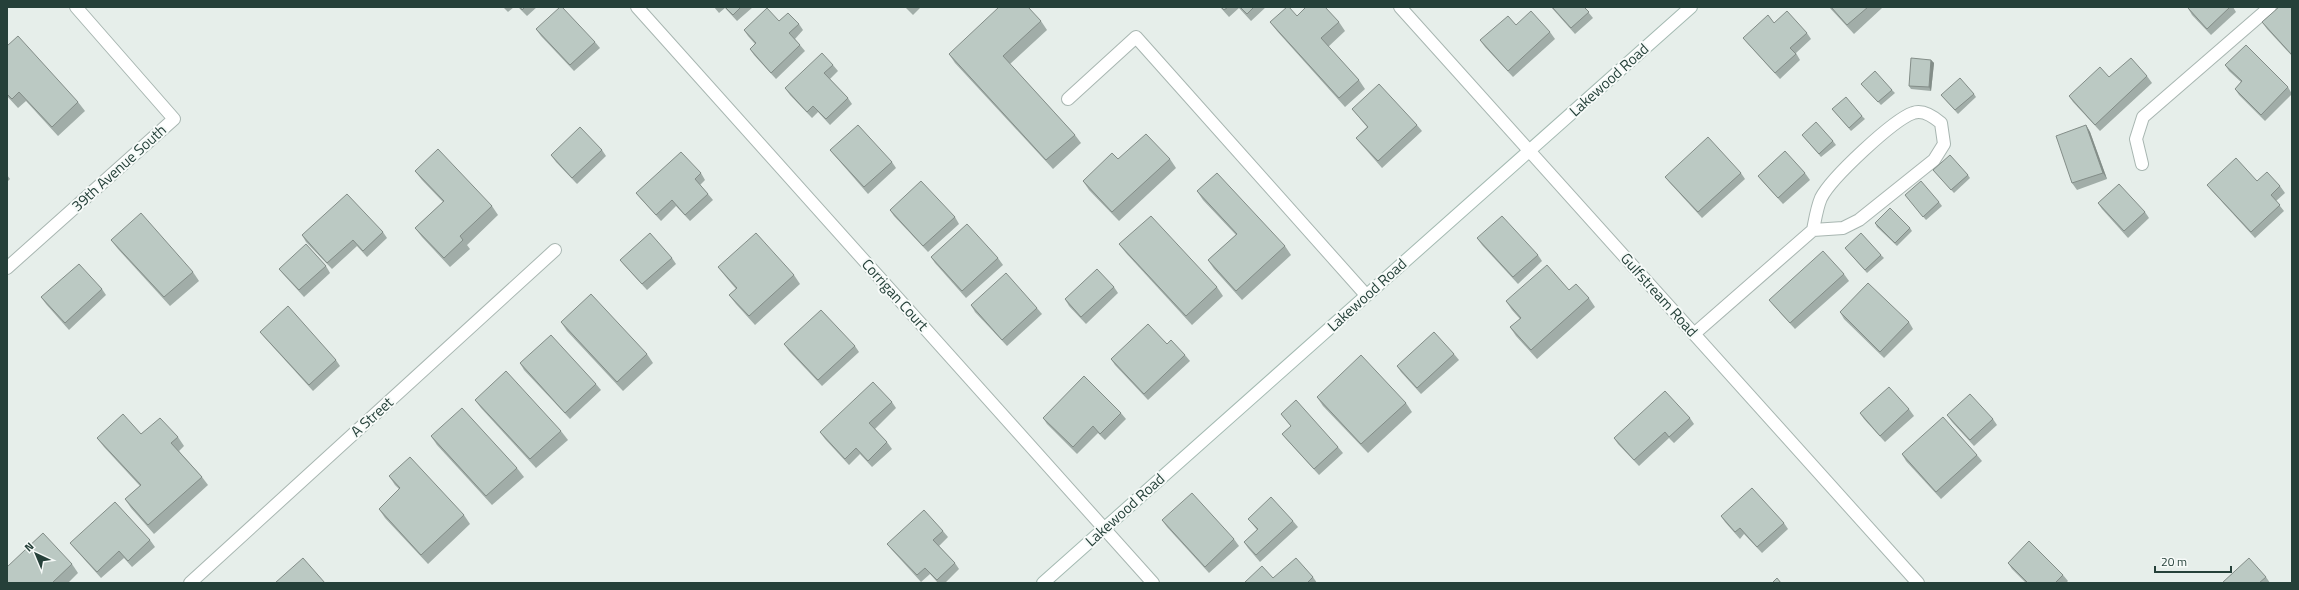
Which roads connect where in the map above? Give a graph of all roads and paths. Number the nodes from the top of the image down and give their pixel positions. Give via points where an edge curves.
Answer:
1 (76, 7) edge
2 (637, 7) edge
3 (1400, 7) edge
4 (1691, 7) edge
5 (2270, 7) edge
6 (1068, 99) dead end
7 (1530, 150) junction
8 (2142, 164) dead end
9 (1813, 230) junction
10 (555, 250) dead end
11 (7, 268) edge
12 (1366, 295) junction
13 (1694, 334) junction
14 (1104, 528) junction
15 (190, 583) edge
16 (1043, 583) edge
17 (1153, 583) edge
18 (1918, 583) edge

1 - 11 street, 39th Avenue South via 174,119
2 - 14 street, Corrigan Court
3 - 7 street, Gulfstream Road
4 - 7 street, Lakewood Road
5 - 8 street via 2143,117 2136,139
6 - 12 street via 1136,37
7 - 12 street, Lakewood Road
7 - 13 street, Gulfstream Road
9 - 9 street via 1844,228 1859,220 1911,180 1934,160 1944,144 1941,123 1931,115 1915,112 1898,121 1834,178 1821,198
9 - 13 street
10 - 15 street, A Street
12 - 14 street, Lakewood Road
13 - 18 street, Gulfstream Road
14 - 16 street, Lakewood Road
14 - 17 street, Corrigan Court

